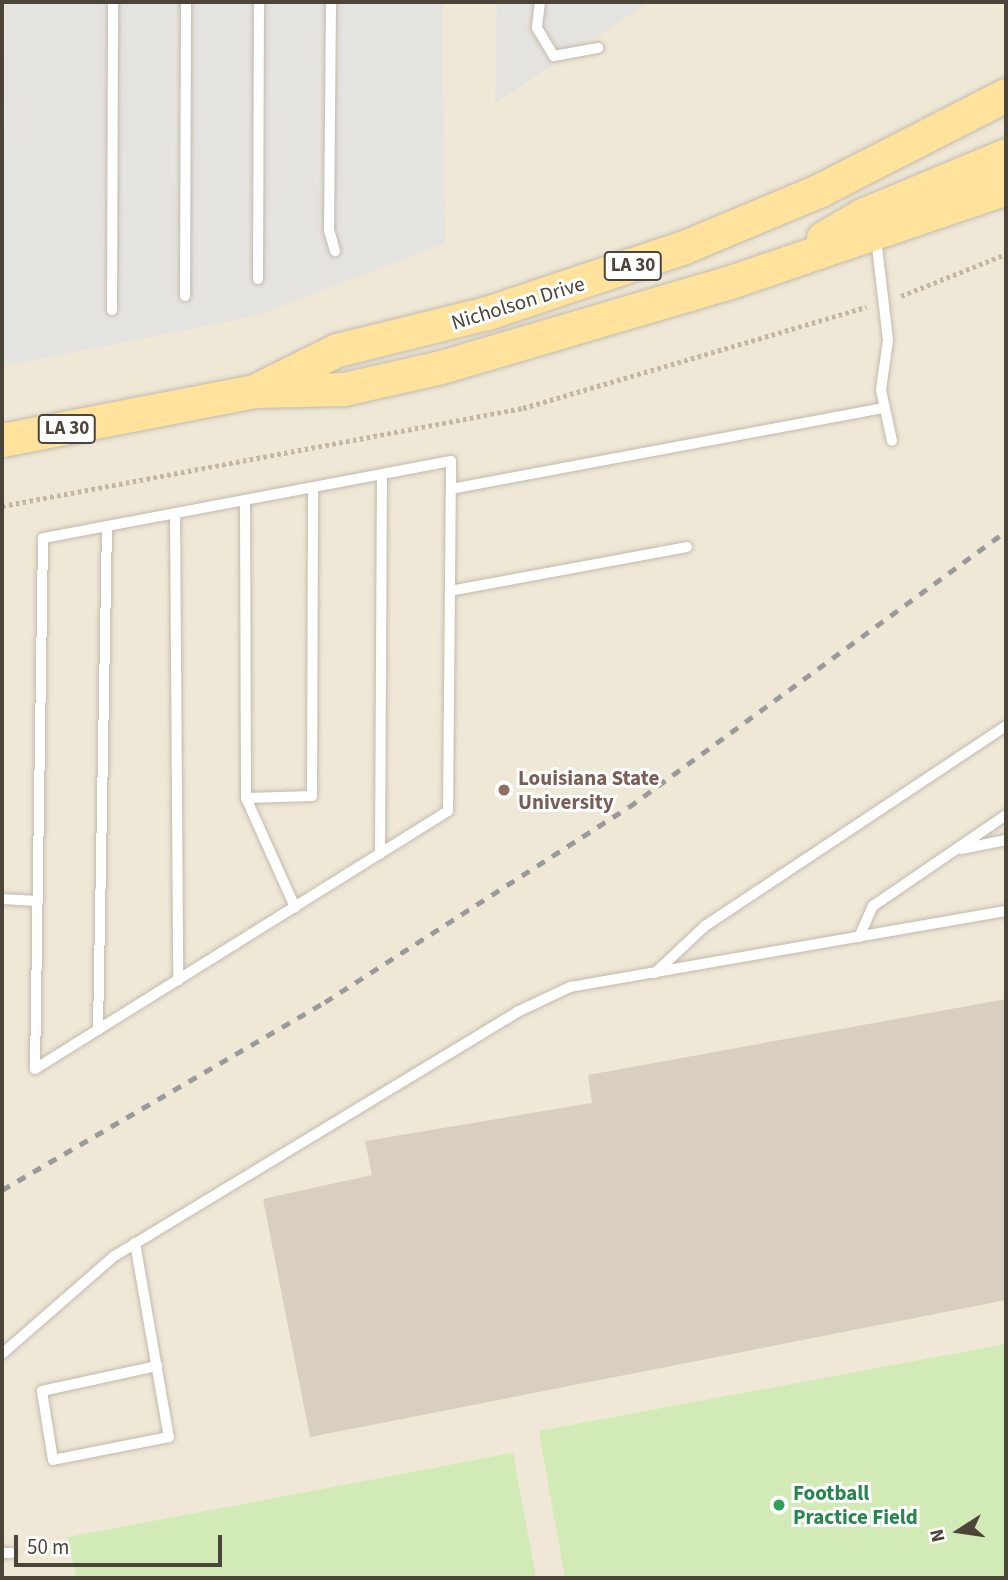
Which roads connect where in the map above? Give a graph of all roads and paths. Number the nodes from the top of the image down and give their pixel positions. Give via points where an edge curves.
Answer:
1 (113, 2) edge
2 (186, 2) edge
3 (259, 2) edge
4 (331, 2) edge
5 (540, 2) edge
6 (598, 48) dead end
7 (1003, 95) edge
8 (1006, 155) edge
9 (1006, 188) edge
10 (876, 235) junction
11 (335, 251) dead end
12 (1006, 254) edge
13 (776, 267) junction
14 (258, 279) dead end
15 (185, 296) dead end
16 (885, 302) junction
17 (112, 310) dead end
18 (254, 391) junction
19 (885, 408) junction
20 (2, 440) edge
21 (892, 441) dead end
22 (382, 474) junction
23 (313, 487) junction
24 (451, 489) junction
25 (245, 500) junction
26 (5, 506) edge
27 (175, 513) junction
28 (107, 526) junction
29 (687, 547) dead end
30 (450, 591) junction
31 (1006, 726) edge
32 (246, 798) junction
33 (1006, 815) edge
34 (1006, 840) edge
35 (955, 850) junction
36 (380, 854) junction
37 (2, 899) edge
38 (38, 901) junction
39 (295, 907) junction
40 (1006, 911) edge
41 (859, 937) junction
42 (655, 973) junction
43 (178, 980) junction
44 (98, 1030) junction
45 (135, 1243) junction
46 (2, 1354) edge
47 (157, 1366) junction

1 - 17 lane
2 - 15 lane
3 - 14 lane
4 - 11 lane via 329,230
5 - 6 lane via 537,28 554,56
7 - 18 main road, Nicholson Drive / LA 30 via 820,190 684,247 487,313 337,350
8 - 13 main road via 862,215
9 - 10 main road, Nicholson Drive / LA 30
10 - 13 main road, Nicholson Drive / LA 30
10 - 16 lane
12 - 16 path
13 - 18 main road, Nicholson Drive / LA 30 via 441,367 344,389
16 - 19 lane
16 - 26 path via 523,408
18 - 20 main road, Nicholson Drive / LA 30
19 - 21 lane
19 - 24 lane
22 - 23 lane
22 - 24 lane via 452,461
22 - 36 lane
23 - 25 lane
23 - 32 lane via 312,796
24 - 30 lane
25 - 27 lane
25 - 32 lane
27 - 28 lane
27 - 43 lane
28 - 38 lane via 43,538
28 - 44 lane
29 - 30 lane
30 - 36 lane via 448,811
31 - 42 lane via 705,926
32 - 39 lane
33 - 35 lane
34 - 35 lane
35 - 41 lane via 873,906
36 - 39 lane
37 - 38 lane
38 - 44 lane via 35,1069
39 - 43 lane
40 - 41 lane
41 - 42 lane
42 - 45 lane via 570,987 517,1013
43 - 44 lane
45 - 46 lane
45 - 47 lane
47 - 47 lane via 169,1437 53,1460 42,1391

